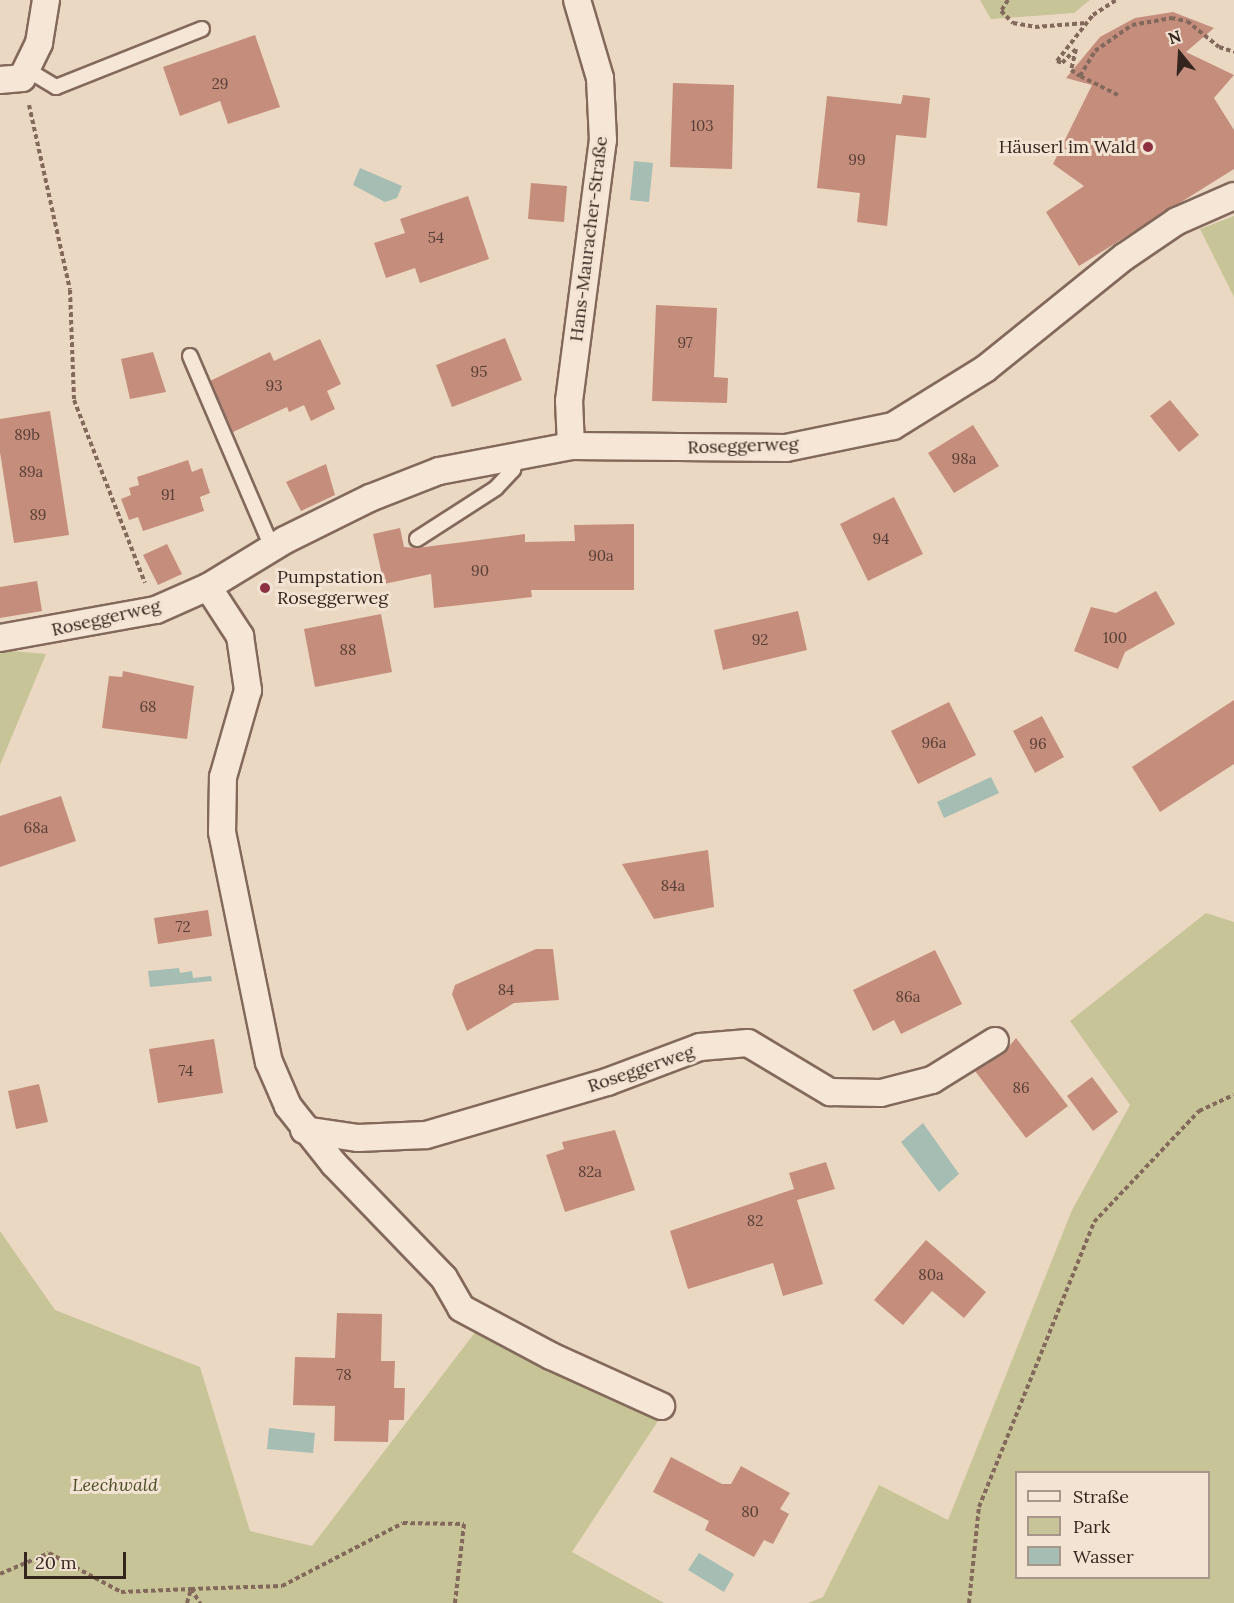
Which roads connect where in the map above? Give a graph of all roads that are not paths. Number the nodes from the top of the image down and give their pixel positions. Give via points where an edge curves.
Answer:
1 (46, 0) edge
2 (577, 0) edge
3 (202, 29) dead end
4 (26, 69) junction
5 (0, 80) edge
6 (1234, 196) edge
7 (190, 356) dead end
8 (571, 446) junction
9 (517, 455) junction
10 (417, 538) dead end
11 (272, 547) junction
12 (208, 587) junction
13 (0, 638) edge
14 (995, 1041) dead end
15 (304, 1130) junction
16 (661, 1406) dead end

1 - 4 street via 39,42
2 - 8 street, Hans-Mauracher-Straße via 600,78 603,141 569,401
3 - 4 lane via 56,87
4 - 5 street via 22,78
6 - 8 street, Roseggerweg via 1177,221 1124,257 985,369 893,426 786,448
7 - 11 lane
8 - 9 street, Roseggerweg
9 - 10 lane via 513,470 496,488
9 - 11 street, Roseggerweg via 439,471 370,498
11 - 12 street, Roseggerweg
12 - 13 street, Roseggerweg via 156,610
12 - 15 street via 240,636 248,690 223,777 222,832 269,1062
14 - 15 street, Roseggerweg via 932,1080 881,1093 830,1092 748,1043 699,1047 607,1082 426,1135 358,1138
15 - 16 street via 444,1278 462,1308 551,1356

